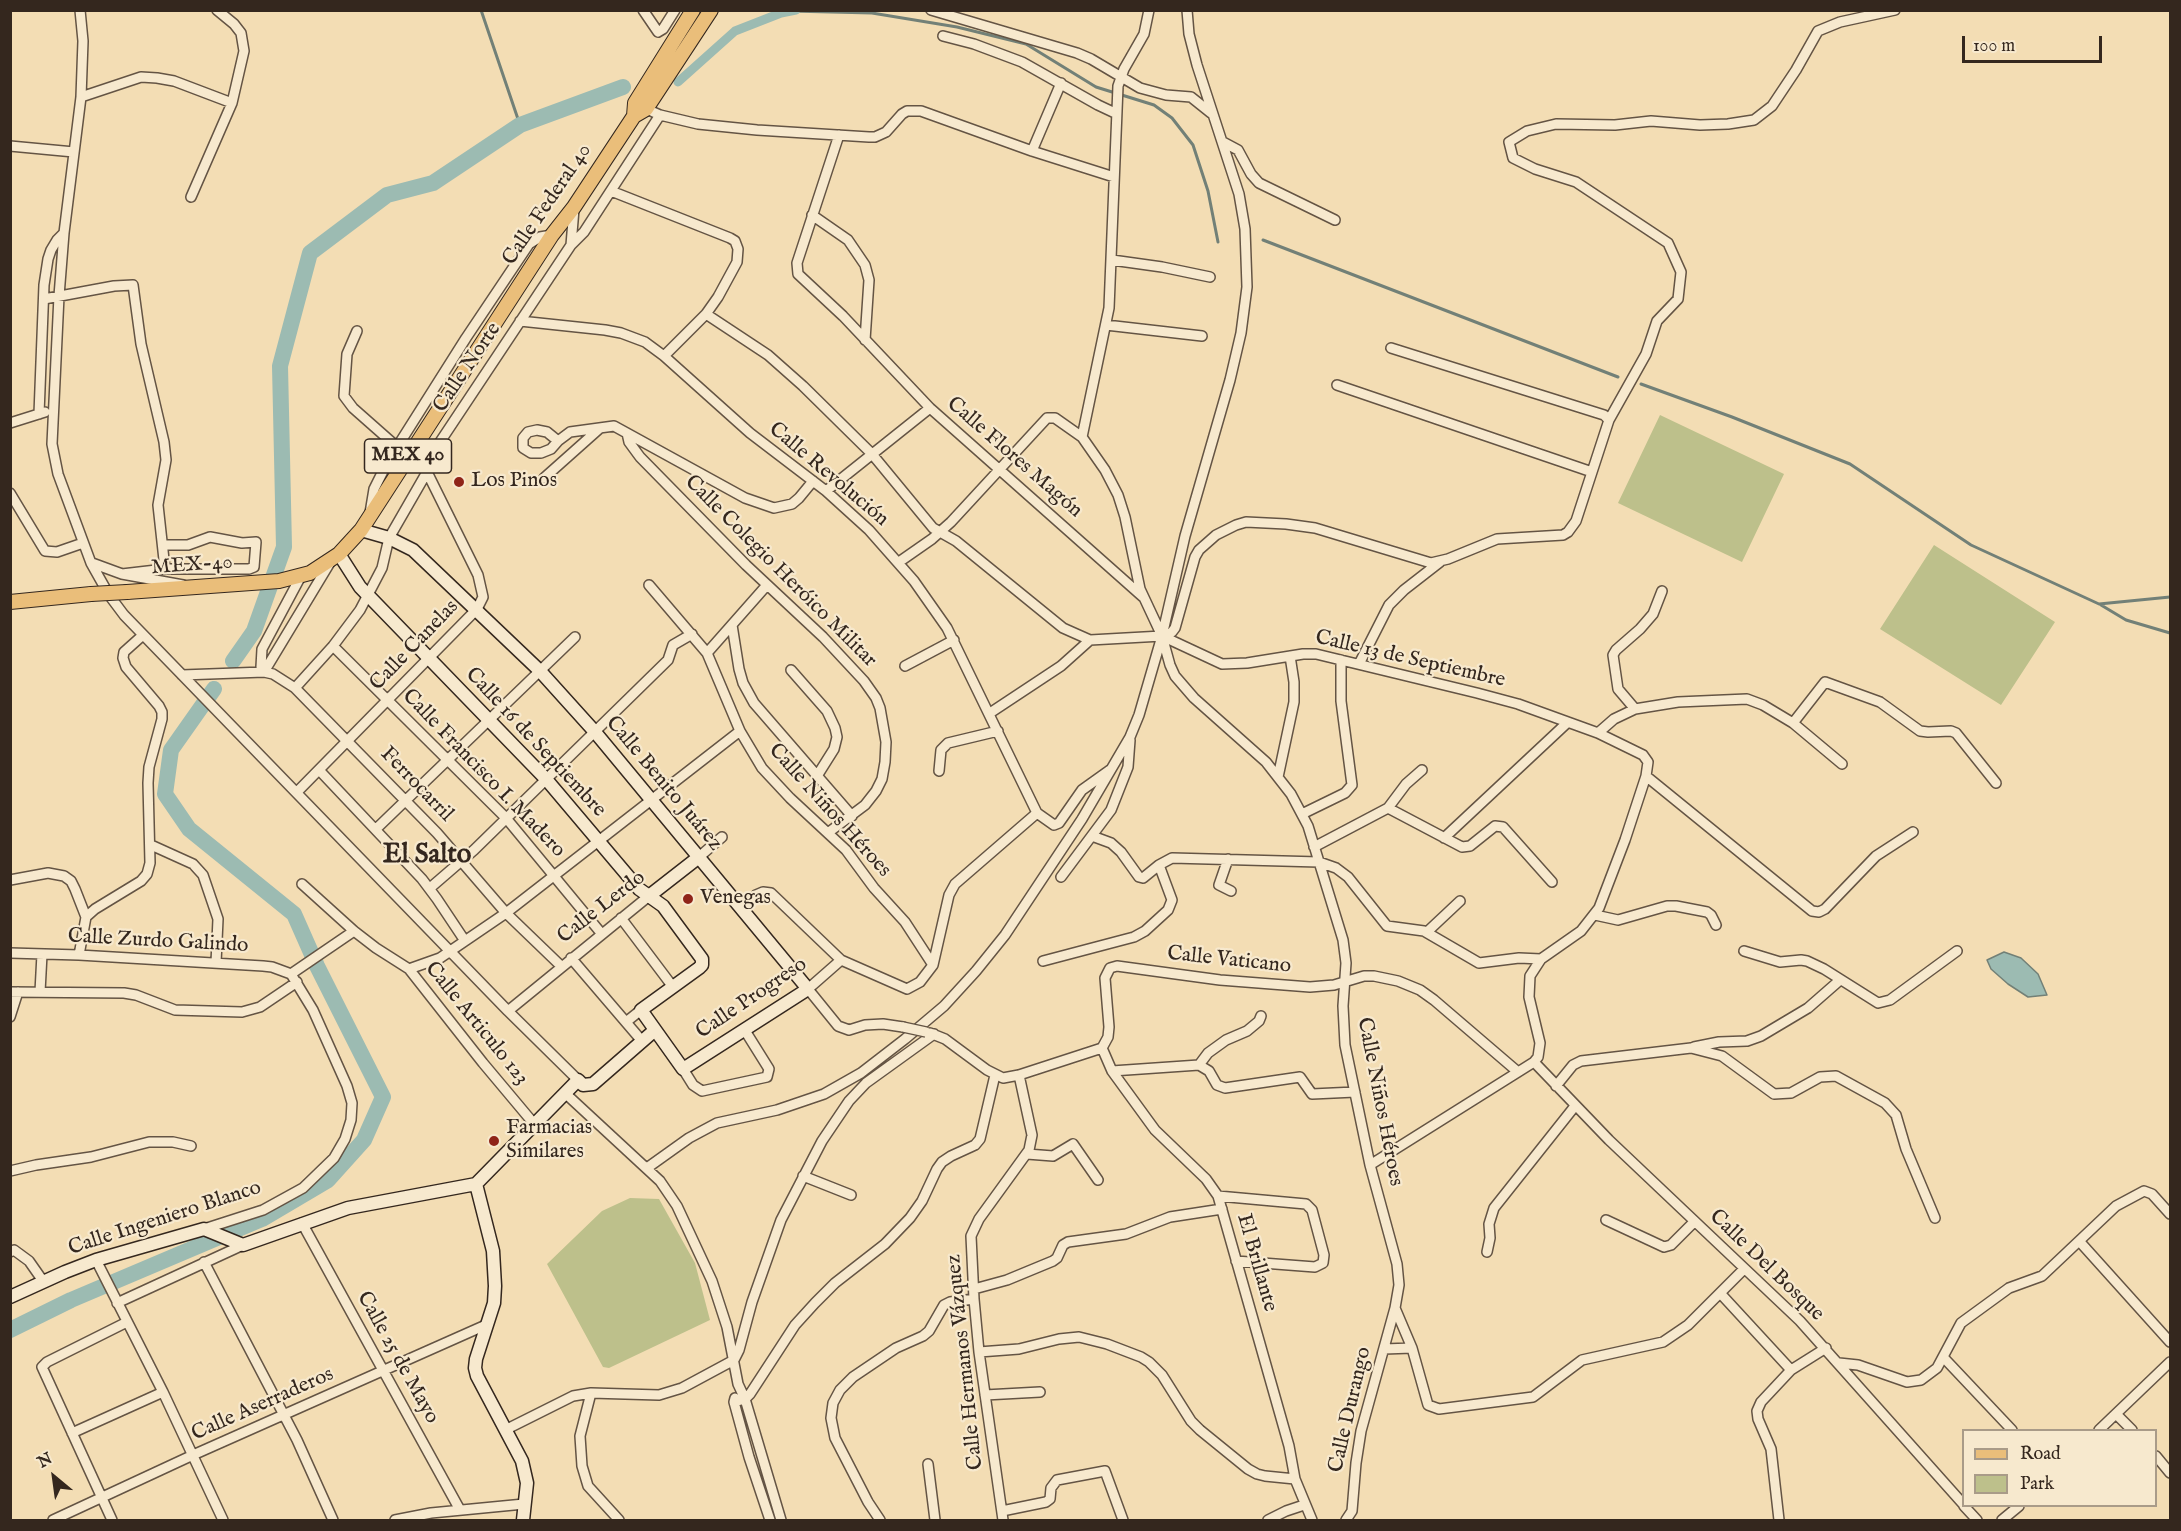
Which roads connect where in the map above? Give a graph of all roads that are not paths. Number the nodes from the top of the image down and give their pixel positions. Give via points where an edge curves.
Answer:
1 (80, 10) edge
2 (217, 10) edge
3 (643, 10) edge
4 (675, 10) edge
5 (711, 10) edge
6 (931, 10) edge
7 (1149, 10) edge
8 (1187, 10) edge
9 (1896, 10) edge
10 (691, 13) edge
11 (943, 36) dead end
12 (1119, 82) junction
13 (1060, 83) junction
14 (81, 97) junction
15 (232, 103) junction
16 (638, 110) junction
17 (1115, 113) junction
18 (660, 115) junction
19 (1212, 115) junction
20 (838, 135) junction
21 (1223, 142) junction
22 (10, 146) edge
23 (1032, 151) junction
24 (74, 152) junction
25 (1114, 177) junction
26 (611, 191) junction
27 (190, 197) dead end
28 (574, 207) junction
29 (813, 215) junction
30 (1335, 220) dead end
31 (64, 233) junction
32 (552, 235) junction
33 (571, 245) junction
34 (1112, 260) junction
35 (1209, 277) dead end
36 (59, 296) junction
37 (44, 299) junction
38 (706, 314) junction
39 (520, 321) junction
40 (1106, 325) junction
41 (357, 331) dead end
42 (1202, 336) dead end
43 (866, 340) junction
44 (42, 347) junction
45 (56, 347) junction
46 (1391, 348) dead end
47 (664, 356) junction
48 (1337, 385) dead end
49 (930, 408) junction
50 (53, 409) junction
51 (39, 414) junction
52 (1609, 420) junction
53 (10, 423) edge
54 (520, 426) dead end
55 (599, 429) junction
56 (528, 432) junction
57 (627, 433) junction
58 (1082, 437) junction
59 (558, 441) junction
60 (396, 446) junction
61 (872, 454) junction
62 (1001, 469) junction
63 (427, 472) junction
64 (1592, 472) junction
65 (544, 478) dead end
66 (813, 481) junction
67 (826, 491) junction
68 (10, 493) edge
69 (369, 517) junction
70 (361, 530) junction
71 (940, 532) junction
72 (389, 538) junction
73 (83, 543) junction
74 (163, 545) junction
75 (335, 558) junction
76 (899, 562) junction
77 (1440, 562) junction
78 (91, 563) junction
79 (165, 569) junction
80 (122, 574) junction
81 (302, 576) junction
82 (649, 585) dead end
83 (767, 585) junction
84 (188, 587) junction
85 (1662, 591) dead end
86 (368, 595) junction
87 (1144, 598) junction
88 (10, 602) edge
89 (477, 609) junction
90 (732, 626) junction
91 (692, 634) junction
92 (143, 635) junction
93 (1162, 636) junction
94 (575, 637) dead end
95 (954, 640) junction
96 (1090, 640) junction
97 (333, 646) junction
98 (707, 653) junction
99 (1290, 656) junction
100 (428, 658) junction
101 (1341, 660) junction
102 (1359, 664) junction
103 (905, 666) dead end
104 (791, 670) dead end
105 (540, 671) junction
106 (264, 672) junction
107 (182, 675) junction
108 (295, 688) junction
109 (387, 700) junction
110 (1635, 709) junction
111 (990, 713) junction
112 (489, 719) junction
113 (1568, 722) junction
114 (1793, 723) junction
115 (998, 730) junction
116 (740, 731) junction
117 (595, 732) junction
118 (1598, 733) junction
119 (1130, 737) junction
120 (347, 740) junction
121 (447, 759) junction
122 (1842, 764) dead end
123 (1114, 767) junction
124 (319, 770) junction
125 (939, 771) dead end
126 (1422, 771) dead end
127 (817, 776) junction
128 (1646, 776) junction
129 (1278, 777) junction
130 (546, 779) junction
131 (1996, 783) dead end
132 (297, 792) junction
133 (405, 800) junction
134 (652, 800) junction
135 (1388, 808) junction
136 (1037, 813) junction
137 (1302, 814) junction
138 (852, 816) junction
139 (506, 818) junction
140 (376, 829) junction
141 (829, 832) junction
142 (1913, 832) dead end
143 (1092, 836) junction
144 (722, 837) dead end
145 (1444, 838) junction
146 (600, 842) junction
147 (151, 845) junction
148 (1314, 847) junction
149 (699, 857) junction
150 (1228, 859) junction
151 (462, 861) junction
152 (1319, 862) junction
153 (1159, 865) junction
154 (555, 876) junction
155 (1061, 877) dead end
156 (10, 879) edge
157 (1552, 882) dead end
158 (302, 884) dead end
159 (430, 888) junction
160 (1232, 891) dead end
161 (649, 896) junction
162 (1460, 901) dead end
163 (743, 909) junction
164 (506, 913) junction
165 (1595, 915) junction
166 (86, 917) junction
167 (621, 918) junction
168 (1716, 925) dead end
169 (354, 931) junction
170 (1427, 932) junction
171 (602, 933) junction
172 (465, 941) junction
173 (1744, 951) dead end
174 (1957, 951) dead end
175 (450, 952) junction
176 (10, 954) edge
177 (42, 954) junction
178 (79, 955) junction
179 (571, 958) junction
180 (1541, 959) junction
181 (841, 960) junction
182 (1043, 961) dead end
183 (216, 963) junction
184 (933, 965) junction
185 (561, 966) junction
186 (409, 969) junction
187 (294, 978) junction
188 (1840, 980) junction
189 (1345, 982) junction
190 (673, 987) junction
191 (808, 988) junction
192 (14, 992) edge
193 (40, 992) junction
194 (641, 1010) junction
195 (508, 1011) junction
196 (1262, 1016) dead end
197 (11, 1017) edge
198 (626, 1022) junction
199 (744, 1029) junction
200 (655, 1030) junction
201 (930, 1033) junction
202 (642, 1041) junction
203 (1101, 1048) junction
204 (1691, 1048) junction
205 (1534, 1062) junction
206 (1199, 1065) junction
207 (683, 1069) junction
208 (1112, 1071) junction
209 (1518, 1072) junction
210 (995, 1075) junction
211 (1018, 1075) junction
212 (578, 1080) junction
213 (1556, 1086) junction
214 (1355, 1092) junction
215 (566, 1094) junction
216 (1575, 1106) junction
217 (535, 1125) junction
218 (191, 1146) dead end
219 (1027, 1154) junction
220 (1370, 1165) junction
221 (647, 1168) junction
222 (10, 1171) edge
223 (802, 1176) junction
224 (1098, 1180) dead end
225 (476, 1184) junction
226 (851, 1195) dead end
227 (1218, 1196) junction
228 (1222, 1209) junction
229 (2170, 1214) edge
230 (1935, 1218) dead end
231 (1606, 1220) dead end
232 (1694, 1222) junction
233 (302, 1223) junction
234 (210, 1231) junction
235 (2080, 1242) junction
236 (238, 1243) junction
237 (10, 1252) edge
238 (1487, 1252) dead end
239 (96, 1260) junction
240 (1236, 1261) junction
241 (204, 1262) junction
242 (1744, 1269) junction
243 (43, 1281) junction
244 (1720, 1293) junction
245 (974, 1294) junction
246 (10, 1298) edge
247 (117, 1303) junction
248 (1395, 1308) junction
249 (128, 1322) junction
250 (488, 1324) junction
251 (2170, 1342) edge
252 (1412, 1348) junction
253 (1826, 1348) junction
254 (1384, 1349) junction
255 (979, 1352) junction
256 (1944, 1358) junction
257 (734, 1360) junction
258 (2170, 1362) edge
259 (1839, 1363) junction
260 (1791, 1370) junction
261 (384, 1371) junction
262 (738, 1384) junction
263 (163, 1392) junction
264 (1040, 1392) dead end
265 (591, 1393) junction
266 (985, 1395) junction
267 (745, 1400) junction
268 (734, 1402) junction
269 (2116, 1414) junction
270 (284, 1415) junction
271 (2010, 1429) edge
272 (2101, 1429) edge
273 (2130, 1429) edge
274 (505, 1430) junction
275 (72, 1433) junction
276 (193, 1455) junction
277 (2157, 1457) edge
278 (928, 1464) dead end
279 (2170, 1473) edge
280 (1294, 1479) junction
281 (102, 1497) junction
282 (1962, 1503) edge
283 (524, 1504) junction
284 (1304, 1505) junction
285 (1966, 1507) edge
286 (2018, 1507) edge
287 (460, 1510) junction
288 (1003, 1516) edge
289 (53, 1521) edge
290 (112, 1521) edge
291 (223, 1521) edge
292 (333, 1521) edge
293 (395, 1521) edge
294 (523, 1521) edge
295 (619, 1521) edge
296 (770, 1521) edge
297 (781, 1521) edge
298 (880, 1521) edge
299 (935, 1521) edge
300 (1123, 1521) edge
301 (1268, 1521) edge
302 (1312, 1521) edge
303 (1346, 1521) edge
304 (1779, 1521) edge
305 (1977, 1521) edge
306 (2002, 1521) edge

1 - 14 street
2 - 15 street via 234,24 244,41
3 - 4 street via 658,32
4 - 10 street
5 - 16 main road, Calle Federal 40 / MEX 40
6 - 12 street via 1077,53
7 - 12 street via 1141,42
8 - 19 street via 1192,48
9 - 52 street via 1818,31 1772,106 1754,120 1700,125 1651,121 1556,124 1527,131 1509,142 1513,158 1576,182 1668,243 1681,272 1678,299 1657,321 1647,354
10 - 16 main road, Calle Federal 40 / MEX 40
11 - 13 street via 1009,56
12 - 17 street
12 - 19 street via 1150,92 1191,97
13 - 17 street
13 - 23 street
14 - 15 street via 141,77 174,81
14 - 24 street
15 - 27 street
16 - 18 street
16 - 28 main road, Calle Federal 40 / MEX 40
17 - 25 street
18 - 20 street via 698,124
18 - 26 street, Calle Norte
19 - 21 street
20 - 23 street via 875,137 886,132 902,114 914,110
20 - 29 street
21 - 30 street via 1238,150 1259,183
21 - 93 street via 1245,229 1245,308 1230,380 1185,536
22 - 24 street
23 - 25 street
24 - 31 street
25 - 34 street
26 - 33 street, Calle Norte via 585,232
26 - 38 street via 735,242 737,262
28 - 32 main road, Calle Federal 40 / MEX 40
28 - 33 street
29 - 43 street via 848,240 865,265 869,280
29 - 43 street, Calle Flores Magón via 797,263 798,274
31 - 36 street
31 - 37 street via 48,259
32 - 60 street via 529,244
32 - 69 main road, Calle Federal 40 / MEX 40
33 - 39 street, Calle Norte
34 - 35 street
34 - 40 street
36 - 37 street
36 - 45 street
36 - 74 street via 133,285 141,344 164,442 166,460 158,505
37 - 44 street
38 - 47 street
38 - 61 street via 768,355
39 - 47 street, Calle Revolución via 621,333 645,342
39 - 63 street, Calle Norte via 438,445
40 - 42 street
40 - 58 street
41 - 60 street via 347,354 344,396
43 - 49 street, Calle Flores Magón
44 - 45 street
44 - 51 street
45 - 50 street
46 - 52 street via 1604,415
47 - 66 street, Calle Revolución via 750,433
48 - 64 street
49 - 61 street
49 - 62 street, Calle Flores Magón
50 - 51 street
50 - 73 street via 55,465
51 - 53 street
52 - 64 street
54 - 56 street
55 - 57 street via 614,426
55 - 59 street via 576,430
55 - 65 street
56 - 59 street via 547,432
56 - 59 street via 523,448 531,453 551,449
57 - 66 street via 763,506 792,504
57 - 83 street, Calle Colegio Heróico Militar via 640,457
58 - 62 street via 1055,418 1047,418
58 - 87 street via 1118,495
60 - 69 street via 374,489
61 - 67 street
61 - 71 street via 927,523
62 - 71 street
62 - 87 street, Calle Flores Magón
63 - 72 street, Calle Norte
63 - 89 street, Calle Canelas via 478,575 483,597
64 - 77 street via 1576,521 1568,532 1497,539
66 - 67 street, Calle Revolución
67 - 76 street, Calle Revolución
68 - 73 street via 45,551 57,552
69 - 70 main road, MEX 40
70 - 72 street, Calle Benito Juárez
70 - 75 main road, MEX 40
71 - 76 street
71 - 96 street via 1063,628
72 - 86 street, Calle Norte via 382,568
72 - 89 street, Calle Benito Juárez via 413,550
73 - 78 street
74 - 79 street
74 - 79 street via 188,545 210,537 256,542 254,567 249,570
75 - 81 main road, MEX 40
75 - 86 street, Calle 16 de Septiembre
75 - 106 street
76 - 95 street, Calle Revolución
77 - 93 street via 1424,561 1315,528 1266,522 1236,525 1199,550 1175,628
77 - 102 street via 1389,605
78 - 80 street
78 - 92 street via 109,595
79 - 80 street
80 - 84 street
81 - 84 main road, MEX-40 / MEX 40
81 - 106 street via 262,649
82 - 91 street, Calle Niños Héroes
83 - 90 street
83 - 138 street, Calle Colegio Heróico Militar via 842,657 870,689 880,708 886,742 882,778 865,805
84 - 88 main road, MEX-40 / MEX 40, bridge
85 - 110 street via 1653,614 1613,655 1618,689
86 - 97 street
86 - 100 street, Calle 16 de Septiembre
87 - 93 street, Calle Niños Héroes
89 - 100 street, Calle Canelas
89 - 105 street, Calle Benito Juárez
90 - 98 street
90 - 127 street via 739,669 748,693
91 - 98 street, Calle Niños Héroes
91 - 117 street via 673,645 668,660
92 - 107 street
92 - 147 street via 123,657 126,667 162,712 148,783
93 - 96 street
93 - 99 street, Calle 13 de Septiembre via 1222,664
93 - 119 street
93 - 129 street, Calle Niños Héroes via 1170,665 1183,686
94 - 105 street
95 - 103 street
95 - 111 street, Calle Revolución
96 - 111 street via 1061,666
97 - 108 street
97 - 109 street, Calle Francisco I. Madero
98 - 116 street, Calle Niños Héroes
99 - 101 street, Calle 13 de Septiembre via 1316,654
99 - 129 street via 1294,702
100 - 109 street, Calle Canelas
100 - 112 street, Calle 16 de Septiembre
101 - 102 street, Calle 13 de Septiembre
101 - 137 street via 1342,710 1352,785 1345,793
102 - 113 street, Calle 13 de Septiembre via 1499,699
104 - 127 street via 828,711 835,728 834,749
105 - 112 street
105 - 117 street, Calle Benito Juárez
106 - 107 street, Ferrocarril
106 - 108 street, Ferrocarril
107 - 132 street
108 - 120 street, Ferrocarril
109 - 120 street, Calle Canelas
109 - 121 street, Calle Francisco I. Madero
110 - 114 street via 1678,702 1747,699
110 - 118 street via 1614,719
111 - 115 street, Calle Revolución
112 - 121 street
112 - 130 street, Calle 16 de Septiembre
113 - 118 street, Calle 13 de Septiembre
113 - 145 street
114 - 122 street
114 - 131 street via 1825,682 1880,702 1924,732 1956,733
115 - 125 street via 948,743 941,750
115 - 136 street, Calle Revolución
116 - 134 street
116 - 141 street, Calle Niños Héroes via 777,786
117 - 130 street
117 - 134 street, Calle Benito Juárez
118 - 128 street, Calle 13 de Septiembre via 1645,757
119 - 123 street
119 - 143 street via 1128,767 1111,810
120 - 124 street, Calle Canelas
120 - 133 street, Ferrocarril
121 - 133 street
121 - 139 street, Calle Francisco I. Madero
123 - 136 street via 1082,790 1059,823 1054,825
123 - 221 street via 1005,935 944,1005 905,1039 824,1095 717,1123 689,1137
124 - 132 street, Calle Canelas
124 - 140 street
126 - 135 street
127 - 138 street
128 - 142 street via 1812,911 1825,909 1876,856
128 - 165 street
129 - 137 street, Calle Niños Héroes
130 - 139 street
130 - 146 street, Calle 16 de Septiembre
132 - 175 street
133 - 140 street
133 - 151 street, Ferrocarril
134 - 146 street
134 - 149 street, Calle Benito Juárez
135 - 145 street
135 - 148 street
136 - 184 street via 955,884
137 - 148 street, Calle Niños Héroes
138 - 141 street, Calle Colegio Heróico Militar
139 - 151 street
139 - 154 street, Calle Francisco I. Madero
140 - 159 street
141 - 184 street, Calle Niños Héroes via 905,922
143 - 153 street via 1111,843 1141,878
143 - 155 street
144 - 149 street, Calle Lerdo
145 - 157 street via 1462,847 1470,846 1495,826 1503,827
146 - 154 street
146 - 161 street, Calle 16 de Septiembre
147 - 166 street via 150,864 141,881
147 - 183 street via 188,861 203,875 218,919
148 - 152 street, Calle Niños Héroes
149 - 161 street, Calle Lerdo
149 - 163 street, Calle Benito Juárez
150 - 152 street
150 - 153 street via 1172,858
150 - 160 street via 1219,885
151 - 159 street
151 - 164 street, Ferrocarril
152 - 170 street via 1348,877 1387,926
152 - 189 street, Calle Niños Héroes via 1343,940
153 - 182 street via 1172,896 1171,906 1145,931
154 - 164 street
154 - 171 street, Calle Francisco I. Madero
156 - 166 street via 48,873 64,876 71,881
158 - 169 street, Calle Articulo 123
159 - 172 street
161 - 167 street, Calle Lerdo
161 - 190 street, Calle 16 de Septiembre via 663,906 702,959 699,968
162 - 170 street
163 - 181 street via 756,895 771,893
163 - 191 street, Calle Benito Juárez
164 - 172 street
164 - 185 street, Ferrocarril
165 - 168 street via 1618,920 1667,906 1707,912
165 - 180 street via 1581,931
166 - 178 street
167 - 171 street, Calle Lerdo
167 - 190 street
169 - 186 street, Calle Articulo 123
169 - 187 street via 300,968
170 - 180 street via 1479,963
171 - 179 street, Calle Lerdo
172 - 175 street
173 - 188 street via 1780,962 1801,960
174 - 188 street via 1883,1003 1869,999
175 - 186 street
175 - 195 street
176 - 177 street, Calle Zurdo Galindo
177 - 178 street, Calle Zurdo Galindo
177 - 193 street
178 - 183 street, Calle Zurdo Galindo
179 - 185 street, Calle Lerdo
179 - 198 street
180 - 205 street via 1528,985 1540,1042
181 - 184 street via 907,988 920,982
181 - 191 street, Calle Progreso
183 - 187 street, Calle Zurdo Galindo via 272,967
185 - 195 street, Calle Lerdo
186 - 217 street, Calle Articulo 123
187 - 193 street via 260,1007 242,1012 176,1010 124,993
187 - 234 street, Calle Ingeniero Blanco via 347,1086 352,1103 345,1139 334,1158 303,1188 263,1210
188 - 204 street via 1808,1008 1761,1036
189 - 203 street, Calle Vaticano via 1310,987 1117,966 1110,968 1105,978 1108,1037
189 - 209 street, Calle Vaticano via 1374,976 1420,990
189 - 214 street, Calle Niños Héroes via 1343,1025
190 - 194 street
191 - 199 street, Calle Progreso
191 - 201 street, Calle Benito Juárez, bridge via 838,1026 849,1030 883,1024
192 - 193 street
192 - 197 street
194 - 198 street
194 - 200 street
195 - 212 street
196 - 206 street via 1247,1030 1208,1053
198 - 202 street
199 - 207 street, Calle Progreso
199 - 207 street via 770,1069 764,1079 708,1091 696,1089
200 - 202 street
200 - 207 street
201 - 210 street, Calle Benito Juárez via 945,1039
201 - 223 street via 849,1101
202 - 212 street via 593,1084 583,1085
203 - 208 street, El Brillante
203 - 211 street
204 - 213 street via 1581,1060
204 - 230 street via 1722,1056 1774,1094 1791,1093 1820,1077 1836,1076 1885,1103 1896,1115 1909,1158
205 - 209 street
205 - 213 street, Calle Del Bosque
206 - 208 street
206 - 214 street via 1209,1071 1221,1088 1300,1077 1312,1094
208 - 227 street, El Brillante via 1155,1130 1206,1179
209 - 220 street
210 - 211 street
210 - 267 street via 984,1130 975,1145 942,1162 910,1218 835,1283 795,1325
211 - 219 street via 1032,1135
212 - 215 street
213 - 216 street, Calle Del Bosque
214 - 220 street, Calle Niños Héroes
215 - 217 street
215 - 221 street
216 - 232 street, Calle Del Bosque
216 - 238 street via 1494,1208
217 - 225 street
218 - 222 street via 149,1142
219 - 224 street via 1053,1156 1073,1144
219 - 245 street, Calle Hermanos Vázquez via 973,1228
220 - 248 street, Calle Niños Héroes via 1397,1264
221 - 257 street via 677,1206 693,1239 727,1327
223 - 226 street
223 - 257 street via 781,1220
225 - 233 street via 348,1208
225 - 250 street via 495,1271 494,1303
227 - 228 street, El Brillante
227 - 240 street via 1302,1203 1310,1207 1324,1255 1323,1263 1315,1267
228 - 240 street, El Brillante
228 - 245 street via 1170,1217 1126,1234 1068,1242 1053,1261
229 - 235 street via 2152,1194 2139,1192 2105,1215
231 - 232 street via 1664,1247
232 - 242 street, Calle Del Bosque
233 - 236 street
233 - 261 street, Calle 25 de Mayo
234 - 236 street
234 - 239 street, Calle Ingeniero Blanco
235 - 251 street
235 - 256 street via 2042,1276 2009,1288 1961,1323
236 - 241 street
237 - 243 street via 14,1250 29,1261
239 - 243 street, Calle Ingeniero Blanco
239 - 247 street
240 - 280 street, El Brillante via 1289,1446
241 - 247 street
241 - 270 street
242 - 244 street
242 - 253 street, Calle Del Bosque
243 - 246 street, Calle Ingeniero Blanco
244 - 252 street via 1672,1338 1582,1360 1542,1391 1522,1399 1433,1408 1425,1398
244 - 260 street
245 - 255 street, Calle Hermanos Vázquez
245 - 298 street via 944,1305 929,1331 853,1377 833,1403 835,1438
247 - 249 street
248 - 252 street
248 - 254 street, Calle Durango
249 - 263 street
249 - 275 street via 42,1367
250 - 261 street, Calle Aserraderos
250 - 274 street via 475,1368
252 - 254 street
253 - 259 street, Calle Del Bosque
253 - 260 street
254 - 303 street, Calle Durango via 1361,1431 1352,1511
255 - 266 street, Calle Hermanos Vázquez
255 - 280 street via 1019,1349 1070,1337 1107,1344 1141,1357 1162,1375 1191,1421 1248,1469 1265,1476
256 - 259 street via 1929,1376 1914,1382
256 - 271 street
257 - 262 street
257 - 265 street via 682,1388 659,1395
258 - 269 street
259 - 282 street, Calle Del Bosque
260 - 304 street via 1757,1411 1771,1449
261 - 270 street, Calle Aserraderos
261 - 287 street, Calle 25 de Mayo
262 - 267 street
262 - 268 street
263 - 275 street
263 - 276 street
264 - 266 street
265 - 274 street via 573,1396
265 - 295 street via 580,1436 582,1466 588,1486
266 - 288 street, Calle Hermanos Vázquez
267 - 268 street
267 - 297 street
268 - 296 street
269 - 272 street
269 - 273 street
270 - 276 street, Calle Aserraderos
270 - 292 street
274 - 283 street via 526,1472
275 - 281 street
276 - 281 street, Calle Aserraderos
276 - 291 street
277 - 279 street
278 - 299 street
280 - 284 street, El Brillante
281 - 289 street, Calle Aserraderos
281 - 290 street
283 - 287 street
283 - 294 street
284 - 301 street
284 - 302 street, El Brillante
285 - 305 street, Calle Del Bosque
286 - 306 street
287 - 293 street
288 - 300 street via 1046,1502 1056,1480 1105,1471

